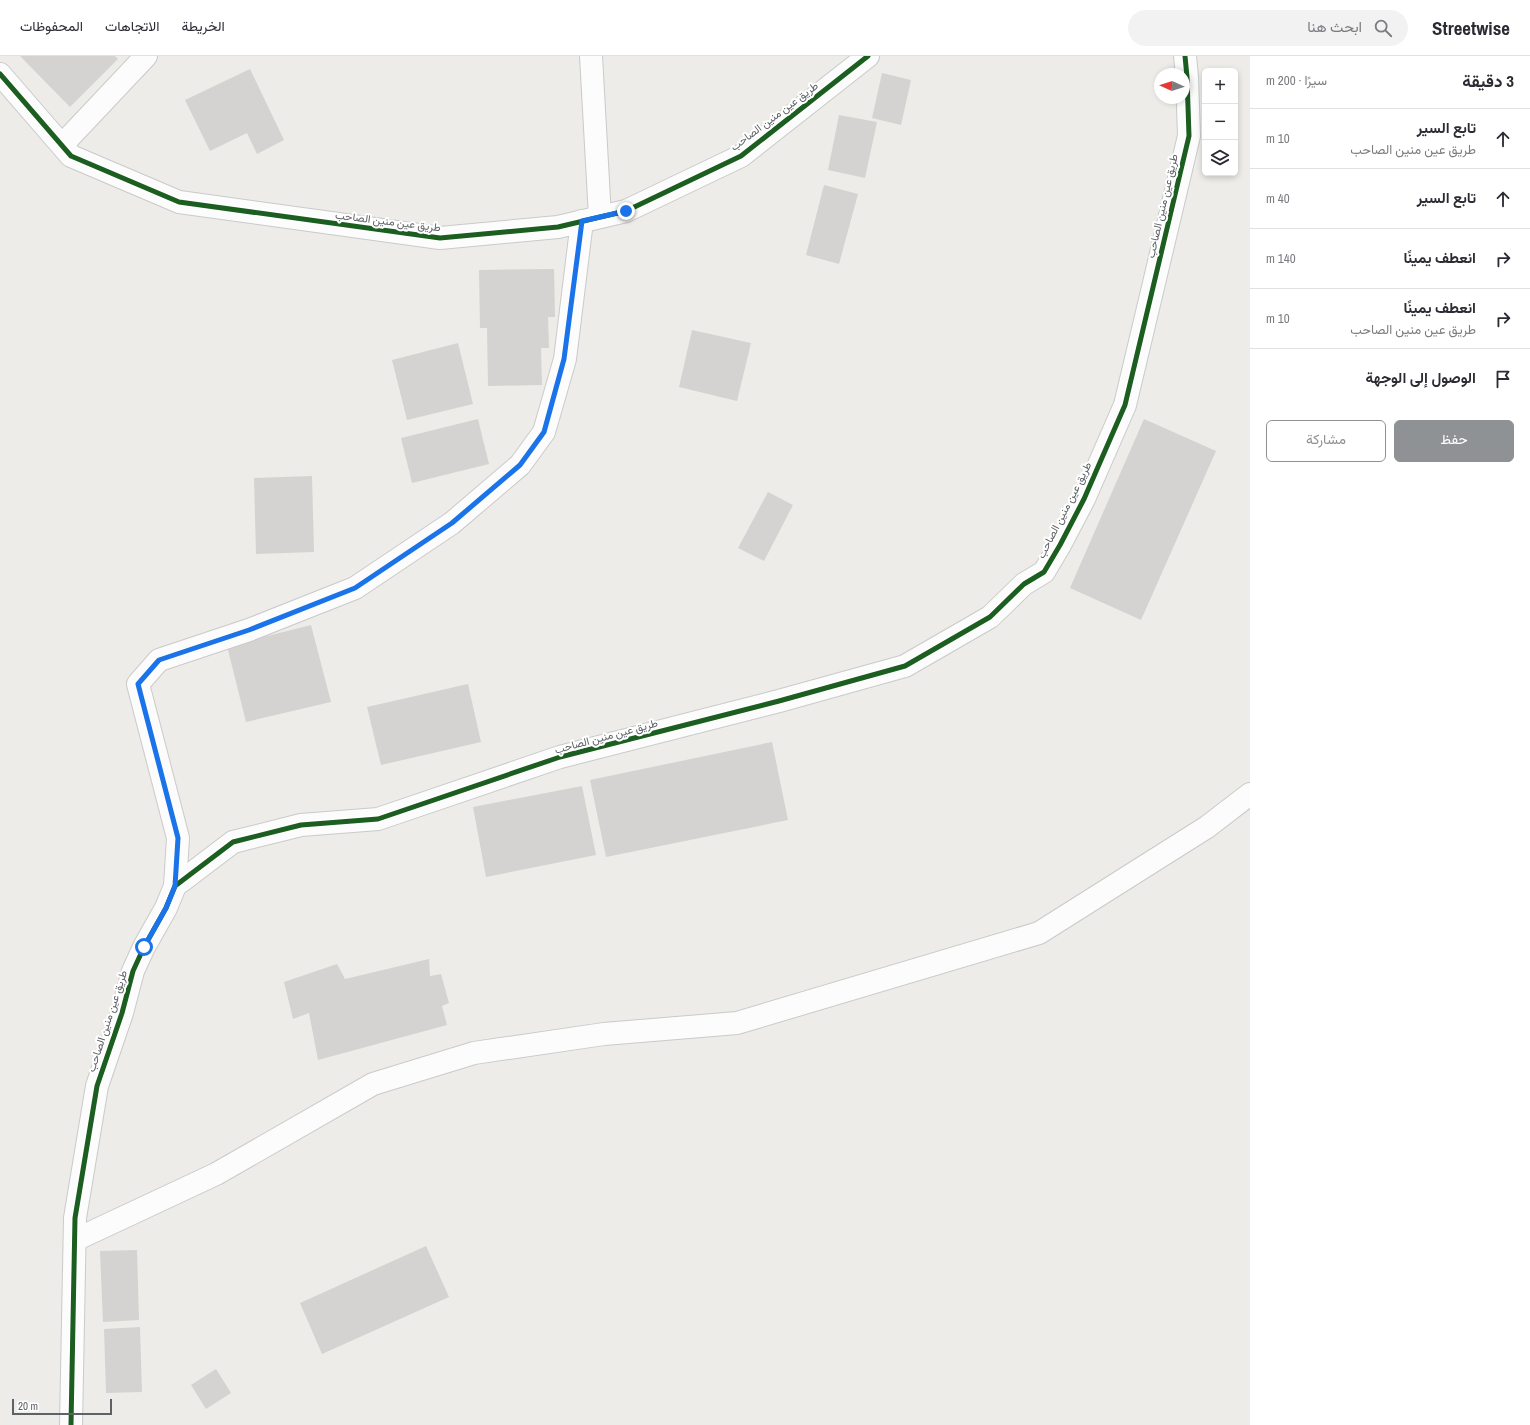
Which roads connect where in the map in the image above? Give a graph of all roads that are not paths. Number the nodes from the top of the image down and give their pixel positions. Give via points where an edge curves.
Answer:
1 (146, 56) edge
2 (591, 56) edge
3 (868, 56) edge
4 (1185, 56) edge
5 (0, 74) edge
6 (62, 145) junction
7 (591, 219) junction
8 (1250, 794) edge
9 (175, 886) junction
10 (75, 1240) junction
11 (71, 1425) edge

1 - 6 main road
2 - 7 main road
3 - 7 main road, طريق عين منين الصاحب via 741,156 626,211
4 - 9 main road, طريق عين منين الصاحب via 1189,136 1125,405 1084,499 1044,572 1024,584 990,618 905,666 560,757 378,819 301,825 233,842
5 - 6 main road, طريق عين منين الصاحب
6 - 7 main road, طريق عين منين الصاحب via 71,156 179,202 440,238 558,227
7 - 9 main road via 564,359 544,432 520,465 452,523 355,588 249,630 159,660 138,684 178,838
8 - 10 main road via 1207,827 1039,933 738,1023 604,1034 474,1053 373,1084 216,1174
9 - 10 main road, طريق عين منين الصاحب via 133,971 122,1013 97,1086 75,1218
10 - 11 main road, طريق عين منين الصاحب

